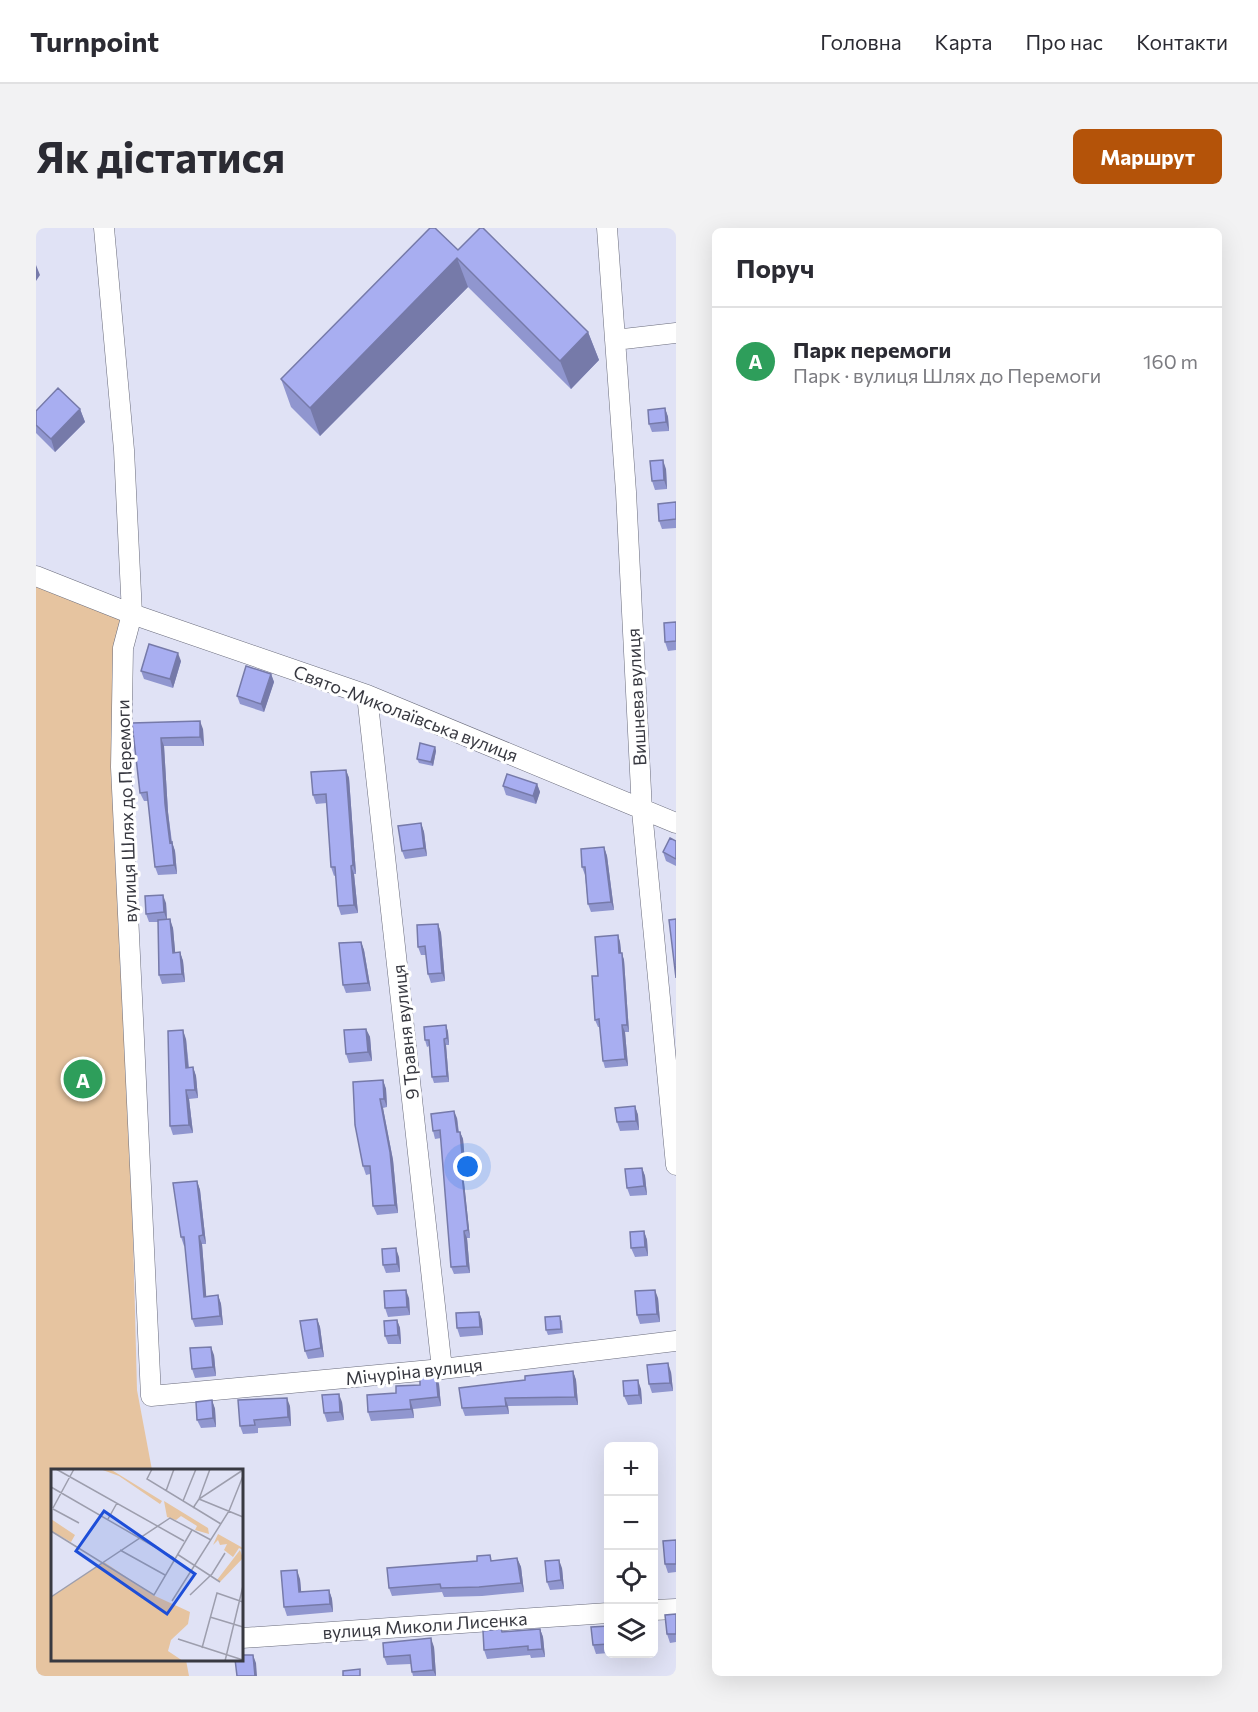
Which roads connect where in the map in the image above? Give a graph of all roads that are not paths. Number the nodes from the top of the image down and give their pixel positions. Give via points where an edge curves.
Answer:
1 (104, 228) edge
2 (607, 228) edge
3 (676, 333) edge
4 (615, 340) junction
5 (36, 576) edge
6 (132, 614) junction
7 (367, 695) junction
8 (642, 811) junction
9 (676, 823) edge
10 (676, 1165) edge
11 (676, 1341) edge
12 (442, 1369) junction
13 (151, 1396) joint
14 (676, 1609) edge
15 (658, 1610) edge
16 (604, 1613) edge
17 (243, 1638) edge

1 - 6 street, вулиця Шлях до Перемоги via 124,450
2 - 4 street, Вишнева вулиця
3 - 4 street
4 - 8 street, Вишнева вулиця
5 - 6 street, Свято-Миколаївська вулиця
6 - 7 street, Свято-Миколаївська вулиця
6 - 13 street, вулиця Шлях до Перемоги via 123,648 122,767
7 - 8 street, Свято-Миколаївська вулиця
7 - 12 street, 9 Травня вулиця
8 - 9 street, Свято-Миколаївська вулиця
8 - 10 street, Вишнева вулиця
11 - 12 street, Мічуріна вулиця
12 - 13 street, Мічуріна вулиця
14 - 15 street
16 - 17 street, вулиця Миколи Лисенка

